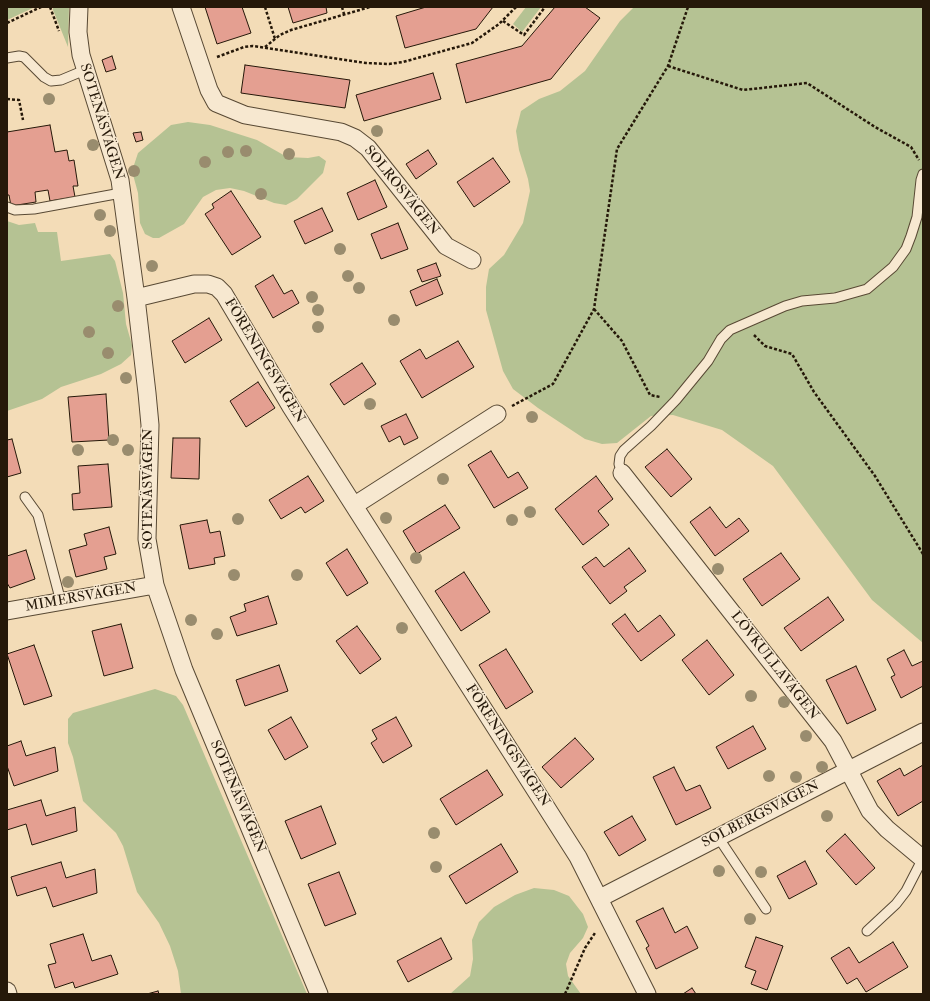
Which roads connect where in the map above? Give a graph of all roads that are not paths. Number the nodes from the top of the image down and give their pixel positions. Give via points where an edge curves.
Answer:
1 (79, 7) edge
2 (181, 7) edge
3 (7, 58) edge
4 (85, 70) junction
5 (923, 174) edge
6 (121, 193) junction
7 (7, 207) edge
8 (472, 260) dead end
9 (136, 298) junction
10 (497, 414) road end
11 (622, 473) joint
12 (25, 497) dead end
13 (355, 505) junction
14 (155, 585) junction
15 (61, 602) junction
16 (7, 611) edge
17 (923, 732) edge
18 (849, 770) junction
19 (718, 837) junction
20 (923, 858) edge
21 (600, 898) junction
22 (766, 909) dead end
23 (867, 931) dead end
24 (7, 991) edge
25 (8, 994) edge
26 (319, 994) edge
27 (647, 994) edge

1 - 4 street, SOTENÄSVÄGEN via 78,32
2 - 8 street, SOLROSVÄGEN via 199,63 216,103 245,115 341,132 355,138 368,148 446,246
3 - 4 lane via 24,57 51,81 61,80
4 - 6 street, SOTENÄSVÄGEN via 114,158
5 - 11 lane via 917,217 911,236 906,249 893,267 867,289 835,298 802,301 785,306 730,330 676,400 624,450 619,464
6 - 7 lane via 34,209 15,210
6 - 9 street, SOTENÄSVÄGEN
9 - 13 street, FÖRENINGSVÄGEN via 194,284 208,284 220,291
9 - 14 street, SOTENÄSVÄGEN via 148,393 150,425 147,539
10 - 13 street
11 - 18 street, LÖVKULLAVÄGEN via 833,741
12 - 15 lane via 38,515
13 - 21 street, FÖRENINGSVÄGEN via 578,857
14 - 15 street, MIMERSVÄGEN
14 - 26 street, SOTENÄSVÄGEN via 184,670
15 - 16 street, MIMERSVÄGEN
17 - 18 street, SOLBERGSVÄGEN
18 - 19 street, SOLBERGSVÄGEN
18 - 20 street, LÖVKULLAVÄGEN via 870,811 887,829
19 - 21 street, SOLBERGSVÄGEN
19 - 22 lane
20 - 23 lane via 906,891
21 - 27 street, FÖRENINGSVÄGEN
24 - 25 street

